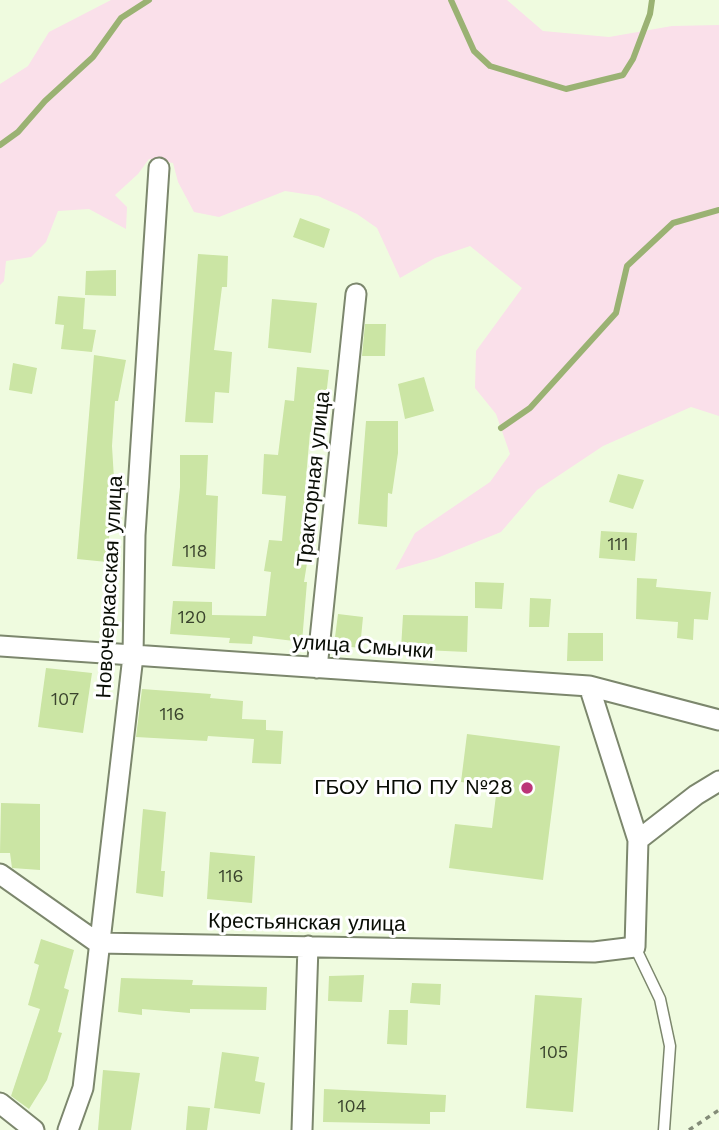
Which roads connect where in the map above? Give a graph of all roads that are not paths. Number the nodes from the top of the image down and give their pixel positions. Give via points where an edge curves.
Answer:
1 (159, 168) dead end
2 (356, 294) dead end
3 (0, 646) edge
4 (134, 656) junction
5 (317, 668) junction
6 (589, 686) junction
7 (719, 720) edge
8 (719, 781) edge
9 (638, 840) junction
10 (0, 874) edge
11 (98, 943) junction
12 (308, 946) junction
13 (635, 947) junction
14 (0, 1103) edge
15 (34, 1130) edge
16 (68, 1130) edge
17 (302, 1130) edge
18 (664, 1130) edge

1 - 4 street, Новочеркасская улица via 135,535
2 - 5 street, Тракторная улица
3 - 4 street, улица Смычки
4 - 5 street, улица Смычки
4 - 11 street, Новочеркасская улица
5 - 6 street, улица Смычки
6 - 7 street, улица Смычки
6 - 9 street
8 - 9 street
9 - 13 street
10 - 11 street
11 - 12 street, Крестьянская улица
11 - 16 street, Новочеркасская улица via 83,1088
12 - 13 street, Крестьянская улица via 594,952
12 - 17 street
13 - 18 lane via 660,999 670,1046
14 - 15 street

